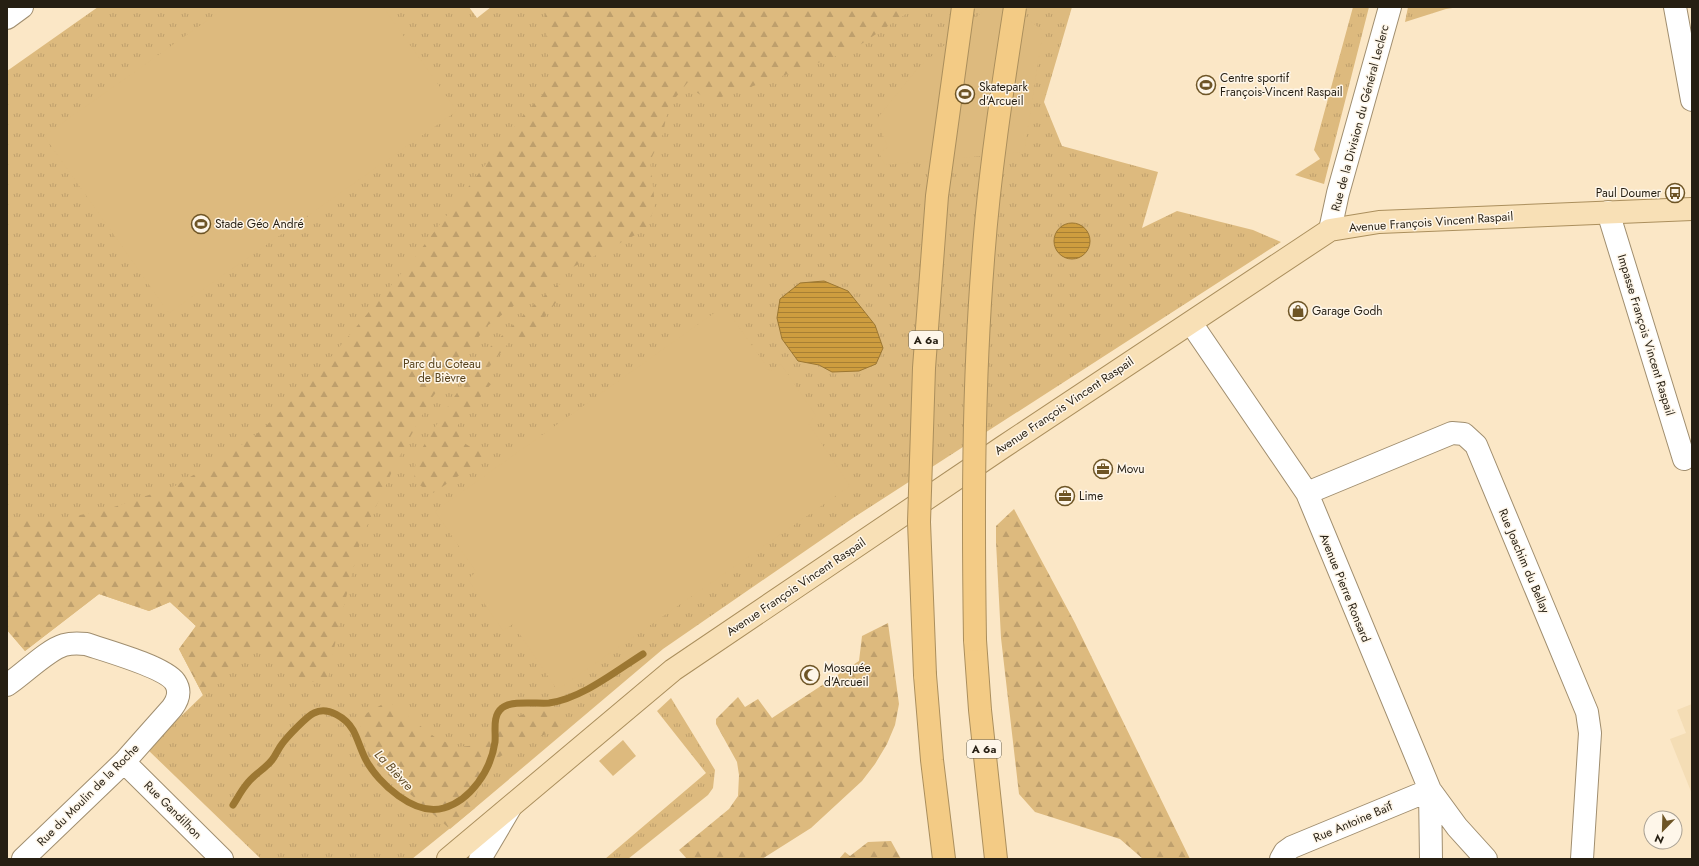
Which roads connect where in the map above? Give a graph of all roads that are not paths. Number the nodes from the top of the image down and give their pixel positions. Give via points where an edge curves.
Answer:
1 (22, 7) edge
2 (963, 7) edge
3 (1015, 7) edge
4 (1390, 7) edge
5 (1675, 7) edge
6 (7, 18) edge
7 (1692, 100) edge
8 (1692, 209) edge
9 (1608, 212) junction
10 (1330, 230) junction
11 (1191, 322) junction
12 (1684, 459) dead end
13 (1307, 493) junction
14 (7, 685) edge
15 (124, 762) junction
16 (1430, 790) junction
17 (512, 804) junction
18 (23, 859) edge
19 (222, 859) edge
20 (448, 859) edge
21 (480, 859) edge
22 (944, 859) edge
23 (996, 859) edge
24 (1281, 859) edge
25 (1431, 859) edge
26 (1486, 859) edge
27 (1582, 859) edge

1 - 6 street
2 - 22 highway, A 6a, bridge via 938,196 925,360 919,522 925,675
3 - 23 highway, A 6a, bridge via 998,124 983,260 974,440 974,640
4 - 10 street, Rue de la Division du Général Leclerc
5 - 7 street
8 - 9 main road, Avenue François Vincent Raspail
9 - 10 main road, Avenue François Vincent Raspail via 1379,222
9 - 12 street, Impasse François Vincent Raspail
10 - 11 main road, Avenue François Vincent Raspail
11 - 13 street, Avenue Pierre Ronsard
11 - 17 main road, Avenue François Vincent Raspail via 673,670
13 - 16 street, Avenue Pierre Ronsard
13 - 27 street, Rue Joachim du Bellay via 1452,433 1464,434 1476,445 1587,712 1590,734
14 - 15 street, Rue du Moulin de la Roche via 53,650 76,643 86,644 172,678 177,686 176,702
15 - 18 street, Rue du Moulin de la Roche
15 - 19 street, Rue Gandilhon
16 - 24 street, Rue Antoine Baïf via 1292,847
16 - 25 street
16 - 26 street, Avenue Pierre Ronsard via 1457,827
17 - 20 main road, Avenue François Vincent Raspail
17 - 21 street

